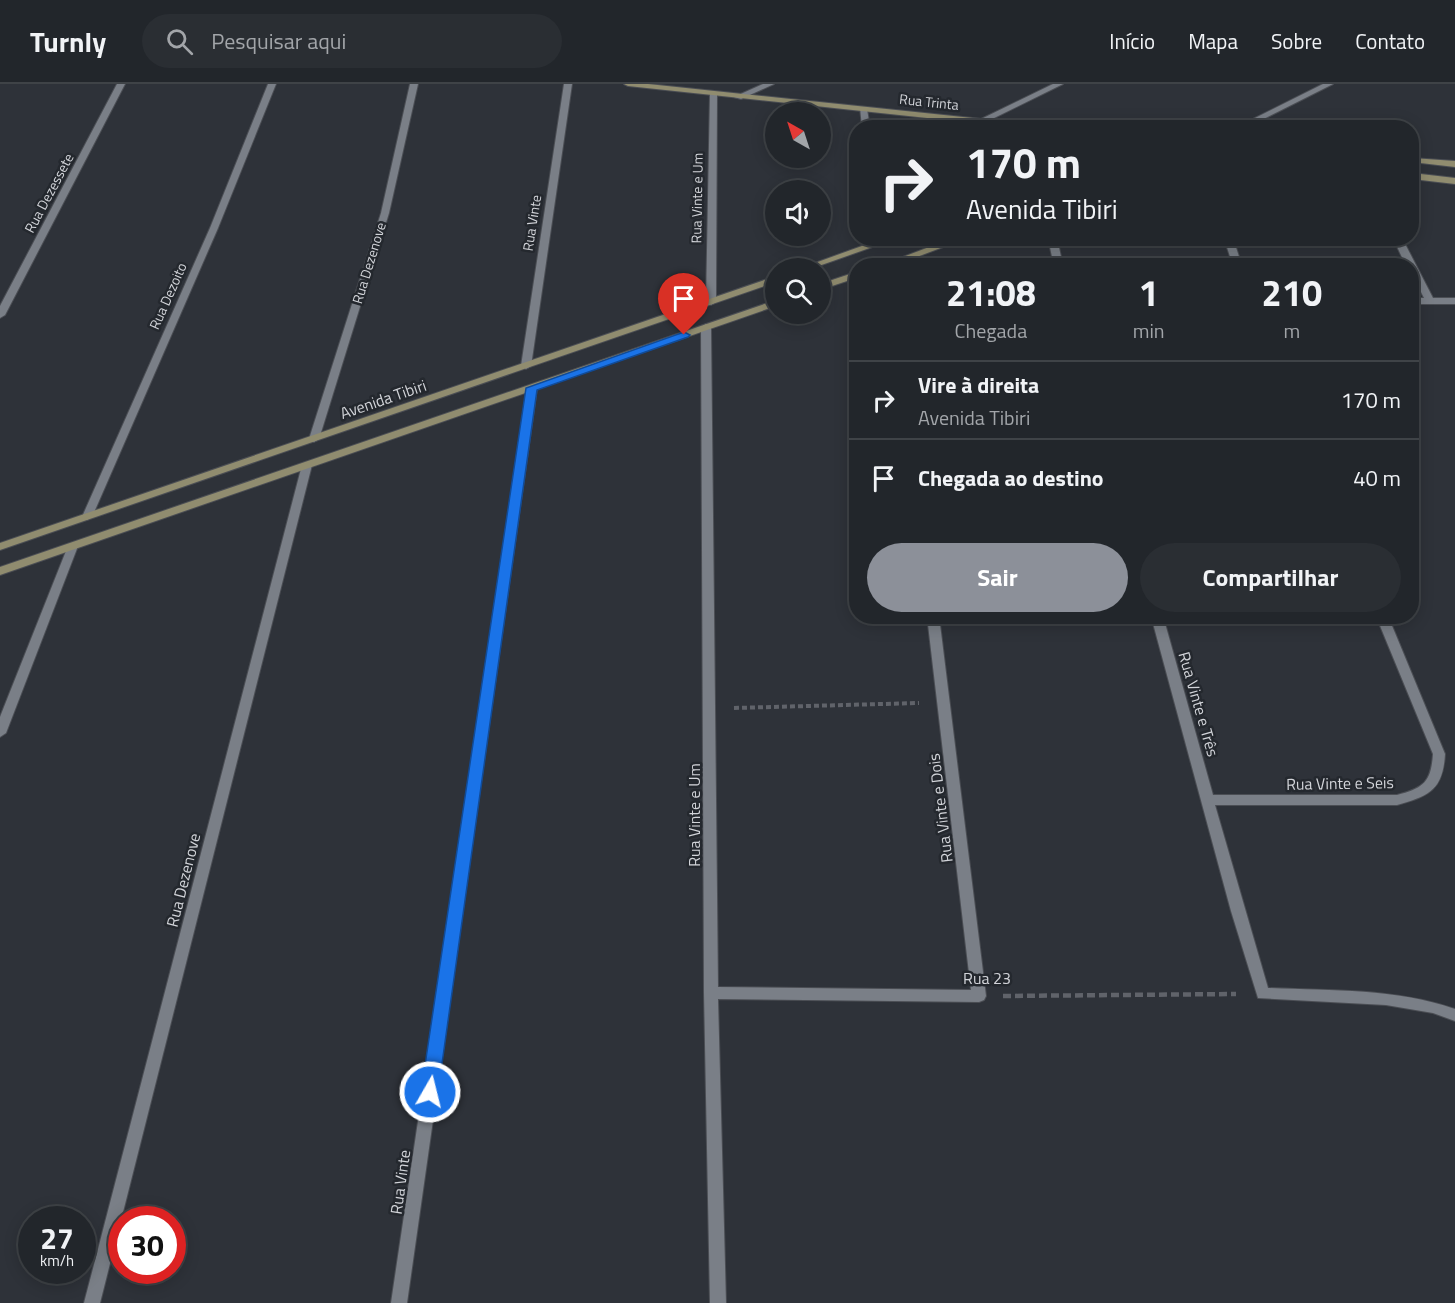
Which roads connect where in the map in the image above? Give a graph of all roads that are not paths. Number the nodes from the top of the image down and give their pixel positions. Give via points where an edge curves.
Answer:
1 (121, 84) edge
2 (272, 84) edge
3 (414, 84) edge
4 (568, 84) edge
5 (628, 84) edge
6 (770, 84) edge
7 (1059, 84) edge
8 (1329, 84) edge
9 (713, 94) junction
10 (738, 97) junction
11 (863, 110) junction
12 (865, 120) edge
13 (970, 120) edge
14 (983, 120) edge
15 (1255, 120) edge
16 (1419, 161) edge
17 (1455, 164) edge
18 (1419, 177) edge
19 (1455, 181) edge
20 (868, 246) edge
21 (940, 246) edge
22 (907, 258) edge
23 (831, 259) edge
24 (849, 277) edge
25 (1419, 281) edge
26 (765, 283) edge
27 (831, 283) edge
28 (1419, 301) edge
29 (1430, 301) junction
30 (1455, 301) edge
31 (711, 302) junction
32 (765, 307) edge
33 (0, 315) edge
34 (706, 327) junction
35 (526, 366) junction
36 (532, 388) junction
37 (448, 392) junction
38 (458, 413) junction
39 (314, 439) junction
40 (307, 465) junction
41 (87, 517) junction
42 (73, 546) junction
43 (0, 548) edge
44 (0, 571) edge
45 (934, 624) edge
46 (1159, 624) edge
47 (1385, 624) edge
48 (0, 733) edge
49 (1208, 800) junction
50 (711, 993) junction
51 (979, 996) joint
52 (1455, 1015) edge
53 (92, 1303) edge
54 (399, 1303) edge
55 (718, 1303) edge

1 - 33 street, Rua Dezessete
2 - 41 street, Rua Dezoito via 214,228
3 - 39 street, Rua Dezenove via 385,213
4 - 35 street, Rua Vinte
5 - 9 main road, Rua Trinta
6 - 10 street
7 - 14 street
8 - 15 street
9 - 10 main road, Rua Trinta
9 - 31 street, Rua Vinte e Um
10 - 11 main road, Rua Trinta
11 - 12 street
11 - 13 main road, Rua Trinta
16 - 17 main road
18 - 19 main road
20 - 23 main road
21 - 22 main road
24 - 27 main road
25 - 29 street
26 - 31 main road, Avenida Tibiri
28 - 29 street
29 - 30 street
31 - 35 main road, Avenida Tibiri
32 - 34 main road
34 - 36 main road
34 - 50 street, Rua Vinte e Um
35 - 37 main road, Avenida Tibiri
36 - 38 main road
36 - 54 street, Rua Vinte
37 - 38 main road
37 - 39 main road, Avenida Tibiri
38 - 40 main road
39 - 41 main road, Avenida Tibiri
40 - 42 main road
40 - 53 street, Rua Dezenove
41 - 43 main road, Avenida Tibiri
42 - 44 main road
42 - 48 street
45 - 51 street, Rua Vinte e Dois
46 - 49 street, Rua Vinte e Três
47 - 49 street, Rua Vinte e Seis via 1438,754 1438,771 1432,786 1397,801
49 - 52 street via 1263,994 1394,1000
50 - 51 street, Rua 23
50 - 55 street, Rua Vinte e Um

